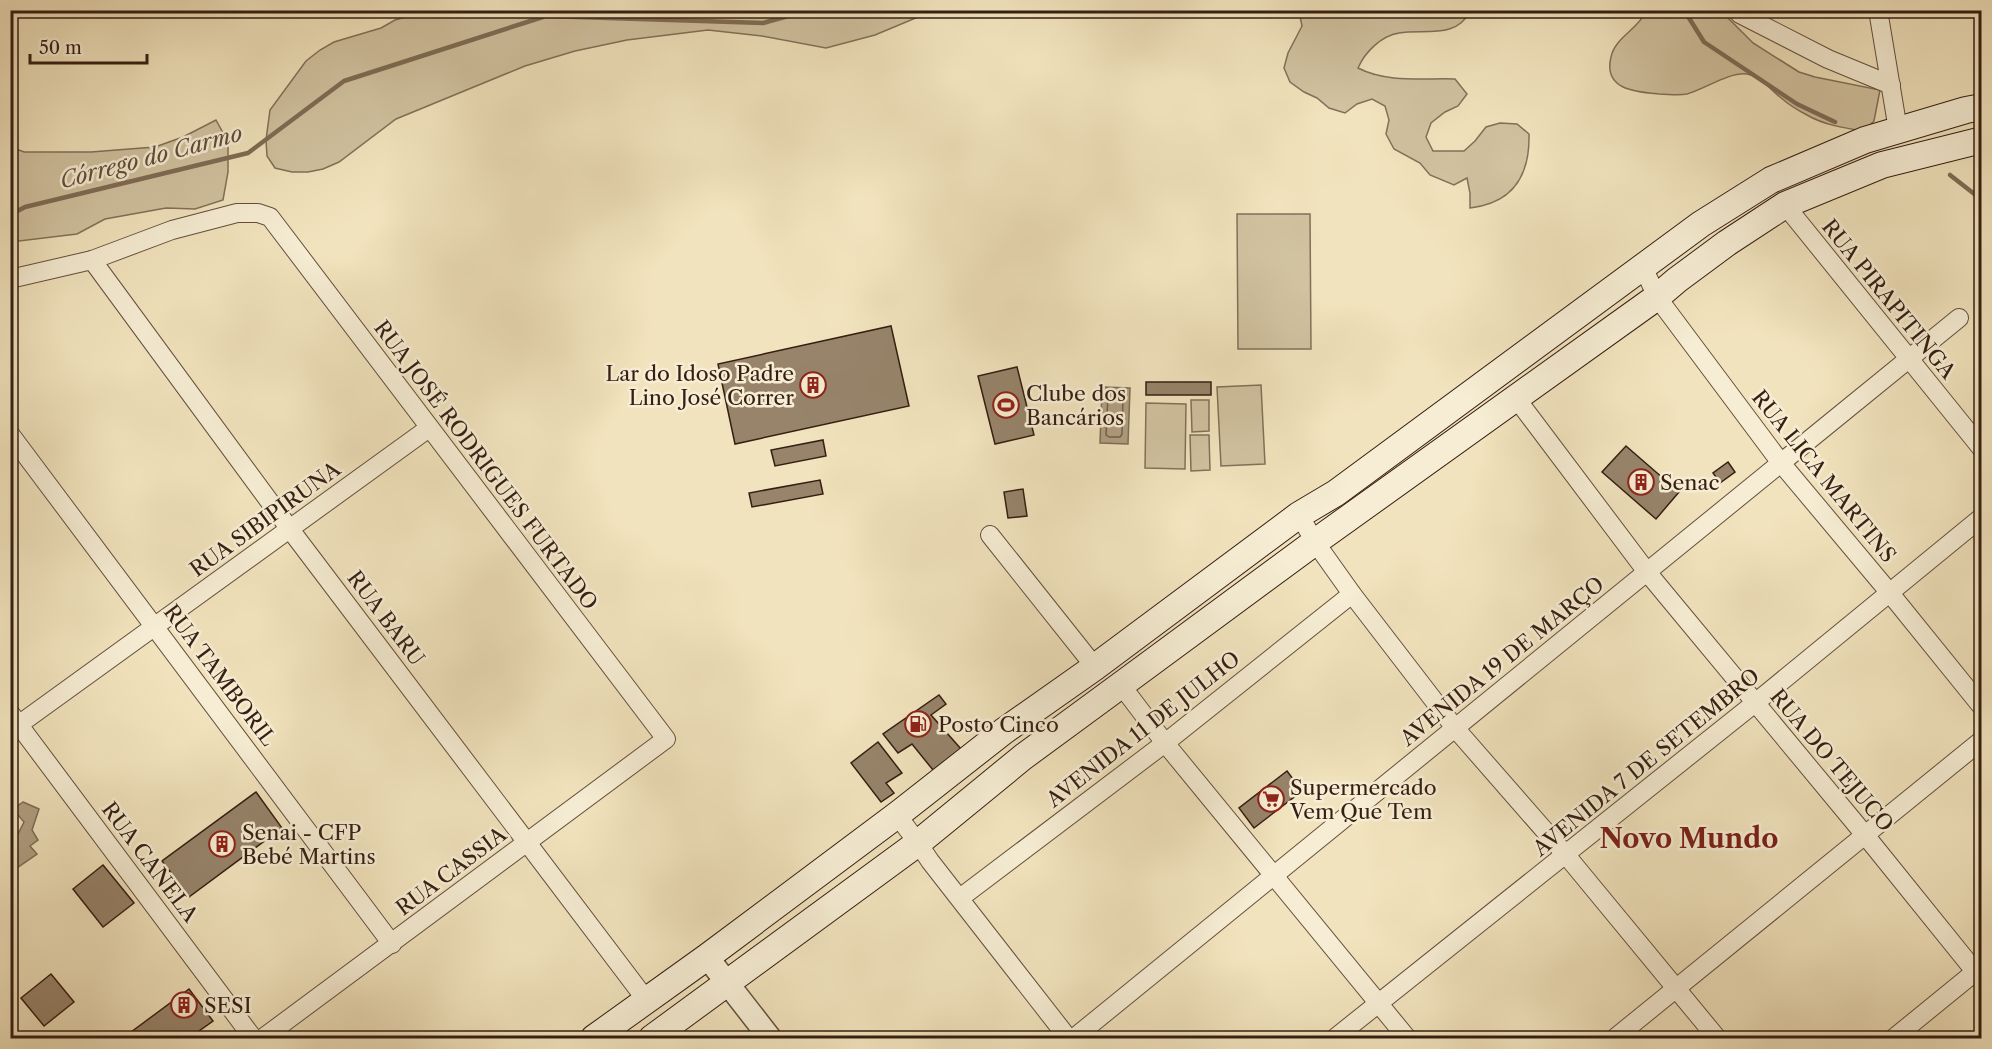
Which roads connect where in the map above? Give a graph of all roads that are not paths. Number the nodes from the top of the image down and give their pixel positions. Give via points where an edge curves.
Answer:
1 (1737, 10) edge
2 (1878, 10) edge
3 (1891, 85) junction
4 (1982, 107) edge
5 (1898, 130) junction
6 (1982, 140) edge
7 (1785, 205) junction
8 (92, 260) junction
9 (1643, 267) junction
10 (10, 279) edge
11 (1657, 297) junction
12 (1959, 318) dead end
13 (1909, 359) junction
14 (1516, 398) junction
15 (429, 428) junction
16 (10, 434) edge
17 (1982, 449) edge
18 (1781, 463) junction
19 (1299, 515) junction
20 (1982, 517) edge
21 (290, 528) junction
22 (990, 535) dead end
23 (1315, 542) junction
24 (1647, 572) junction
25 (1889, 592) junction
26 (1352, 594) junction
27 (156, 627) junction
28 (1095, 667) junction
29 (1121, 685) junction
30 (1755, 703) junction
31 (1982, 707) edge
32 (13, 723) edge
33 (1455, 728) junction
34 (1004, 731) junction
35 (666, 739) joint
36 (1982, 740) edge
37 (1165, 743) junction
38 (1023, 757) junction
39 (897, 815) junction
40 (1865, 836) junction
41 (528, 843) junction
42 (918, 843) junction
43 (1566, 855) junction
44 (1274, 876) junction
45 (960, 898) junction
46 (392, 944) junction
47 (707, 957) junction
48 (1978, 976) edge
49 (727, 983) junction
50 (1675, 988) junction
51 (647, 1001) junction
52 (1378, 1004) junction
53 (253, 1038) edge
54 (263, 1038) edge
55 (594, 1038) edge
56 (652, 1038) edge
57 (770, 1038) edge
58 (1068, 1038) edge
59 (1074, 1038) edge
60 (1335, 1038) edge
61 (1407, 1038) edge
62 (1615, 1038) edge
63 (1717, 1038) edge
64 (1894, 1038) edge

1 - 3 street via 1828,60
2 - 3 street
3 - 5 street
4 - 5 main road
5 - 9 main road via 1771,180
6 - 7 main road via 1882,165
7 - 11 main road
7 - 13 street, RUA PIRAPITINGA
8 - 10 street
8 - 15 street, RUA JOSÉ RODRIGUES FURTADO via 172,230 237,213 270,217
8 - 21 street, RUA BARU
9 - 11 street, RUA LICA MARTINS
9 - 19 main road via 1336,493
11 - 14 main road
11 - 18 street, RUA LICA MARTINS
12 - 13 street, AVENIDA 19 DE MARÇO
13 - 17 street, RUA PIRAPITINGA
13 - 18 street, AVENIDA 19 DE MARÇO
14 - 23 main road
14 - 24 street, RUA DO TEJUCO
15 - 21 street, RUA SIBIPIRUNA
15 - 35 street, RUA JOSÉ RODRIGUES FURTADO
16 - 27 street, RUA TAMBORIL
18 - 24 street, AVENIDA 19 DE MARÇO
18 - 25 street, RUA LICA MARTINS
19 - 23 street
19 - 28 main road
20 - 25 street, AVENIDA 7 DE SETEMBRO
21 - 27 street, RUA SIBIPIRUNA
21 - 41 street, RUA BARU
22 - 28 street
23 - 26 street
23 - 29 main road
24 - 30 street, RUA DO TEJUCO
24 - 33 street, AVENIDA 19 DE MARÇO
25 - 30 street, AVENIDA 7 DE SETEMBRO
25 - 31 street, RUA LICA MARTINS
26 - 33 street
26 - 37 street, AVENIDA 11 DE JULHO
27 - 32 street, RUA SIBIPIRUNA
27 - 46 street, RUA TAMBORIL
28 - 34 main road
29 - 37 street
29 - 38 main road
30 - 40 street, RUA DO TEJUCO
30 - 43 street, AVENIDA 7 DE SETEMBRO
32 - 53 street, RUA CANELA
33 - 43 street
33 - 44 street, AVENIDA 19 DE MARÇO
34 - 38 main road
34 - 39 main road
35 - 41 street, RUA CASSIA
36 - 40 street
37 - 44 street
37 - 45 street, AVENIDA 11 DE JULHO
38 - 42 main road
39 - 42 street
39 - 47 main road
40 - 48 street, RUA DO TEJUCO
40 - 50 street
41 - 46 street, RUA CASSIA
41 - 51 street, RUA BARU
42 - 45 street
42 - 49 main road
43 - 50 street
43 - 52 street, AVENIDA 7 DE SETEMBRO
44 - 52 street
44 - 59 street, AVENIDA 19 DE MARÇO
45 - 58 street
46 - 54 street, RUA CASSIA
47 - 49 street
47 - 51 main road
48 - 64 street
49 - 56 main road
49 - 57 street
50 - 62 street
50 - 63 street
51 - 55 main road
52 - 60 street, AVENIDA 7 DE SETEMBRO
52 - 61 street

